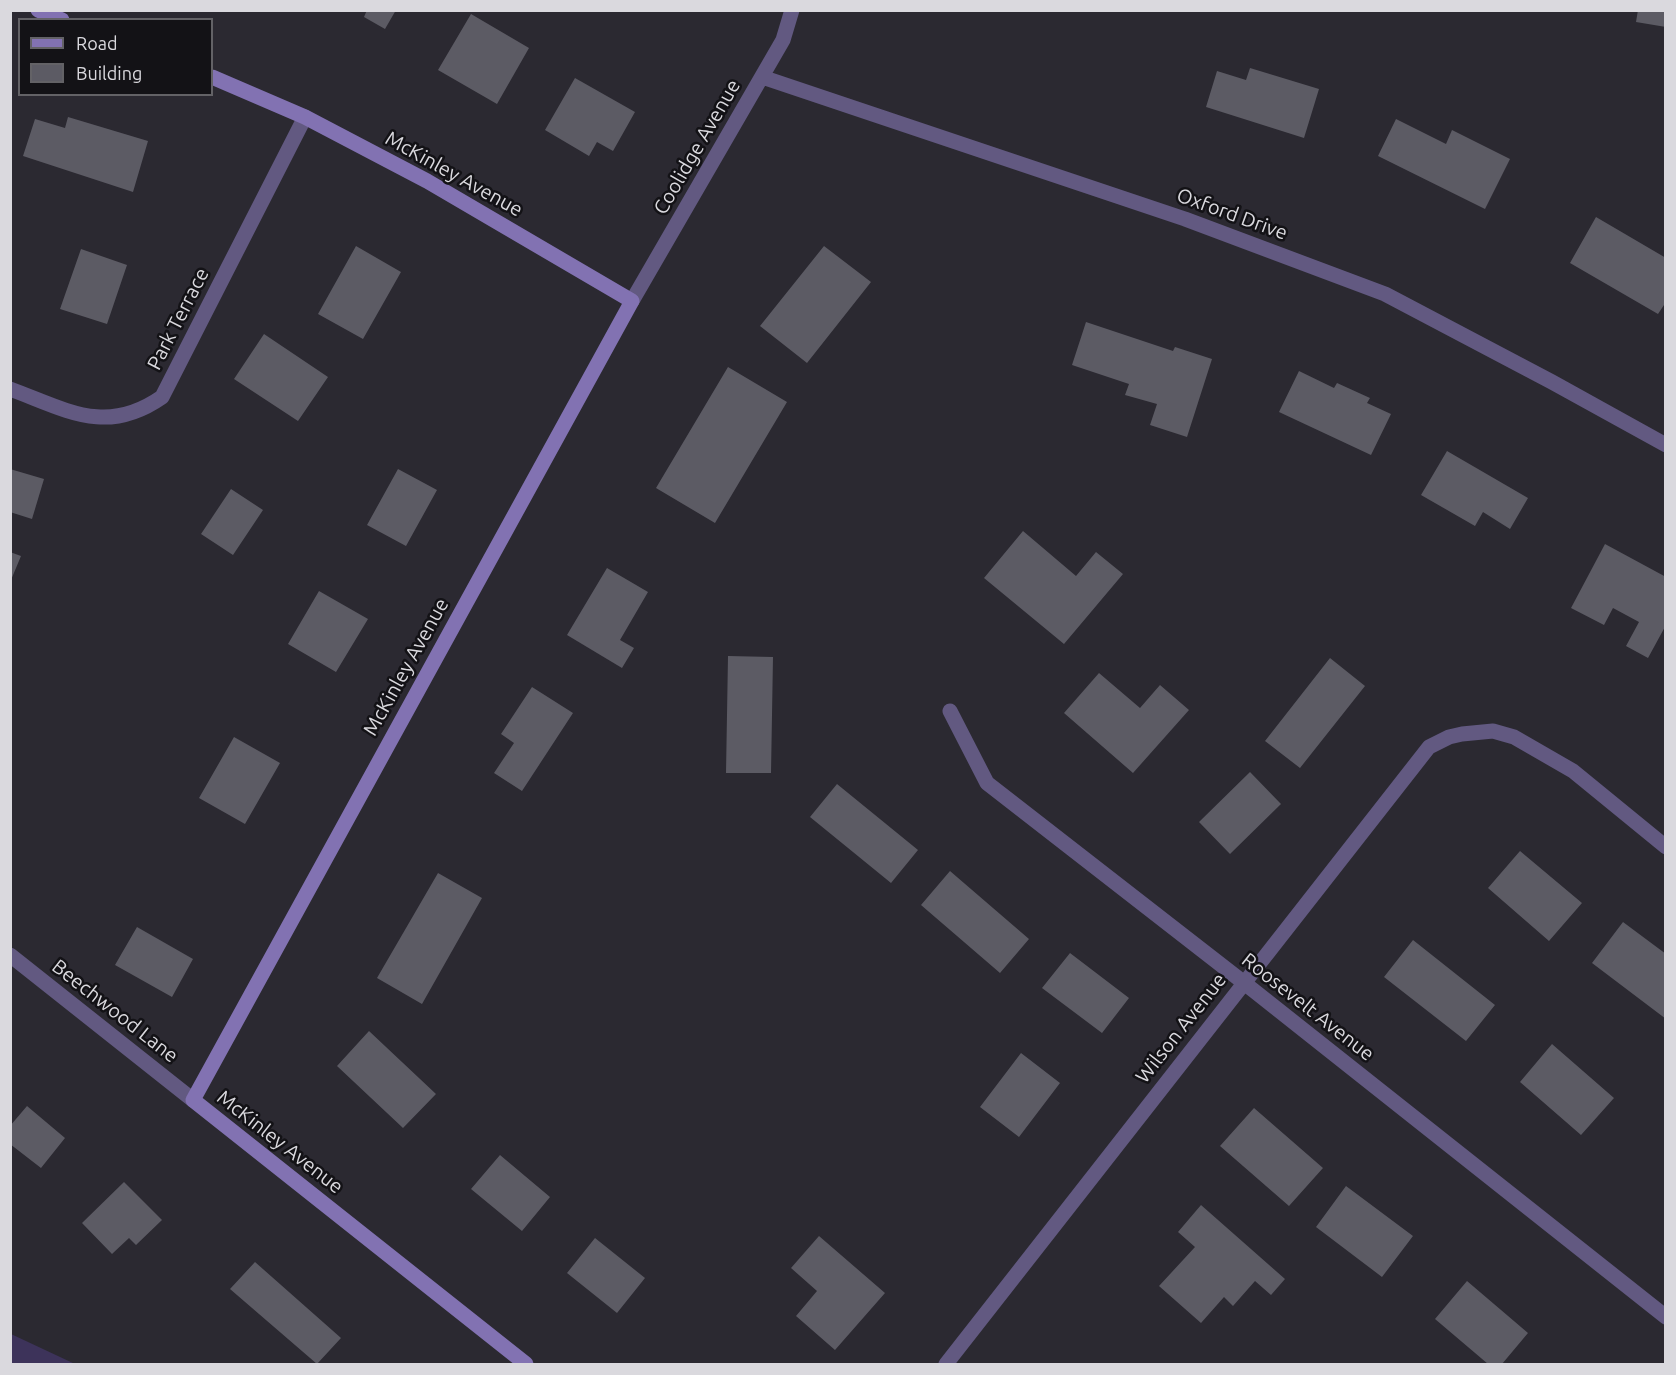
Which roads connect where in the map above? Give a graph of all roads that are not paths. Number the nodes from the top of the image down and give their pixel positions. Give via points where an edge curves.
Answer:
1 (38, 10) edge
2 (792, 10) edge
3 (57, 18) edge
4 (213, 77) edge
5 (762, 77) junction
6 (305, 117) junction
7 (632, 301) junction
8 (10, 389) edge
9 (1665, 445) edge
10 (950, 711) dead end
11 (1665, 847) edge
12 (10, 955) edge
13 (1243, 982) junction
14 (193, 1100) junction
15 (1665, 1317) edge
16 (526, 1365) edge
17 (946, 1365) edge

1 - 3 street
2 - 5 street, Coolidge Avenue via 783,40
4 - 6 street, McKinley Avenue
5 - 7 street, Coolidge Avenue
5 - 9 street, Oxford Drive via 1185,219 1385,294
6 - 7 street, McKinley Avenue via 427,181
6 - 8 street, Park Terrace via 162,397 127,415 82,416
7 - 14 street, McKinley Avenue
10 - 13 street, Roosevelt Avenue via 987,783
11 - 13 street, Wilson Avenue via 1573,771 1514,737 1493,731 1449,737 1429,747
12 - 14 street, Beechwood Lane
13 - 15 street, Roosevelt Avenue
13 - 17 street, Wilson Avenue
14 - 16 street, McKinley Avenue

